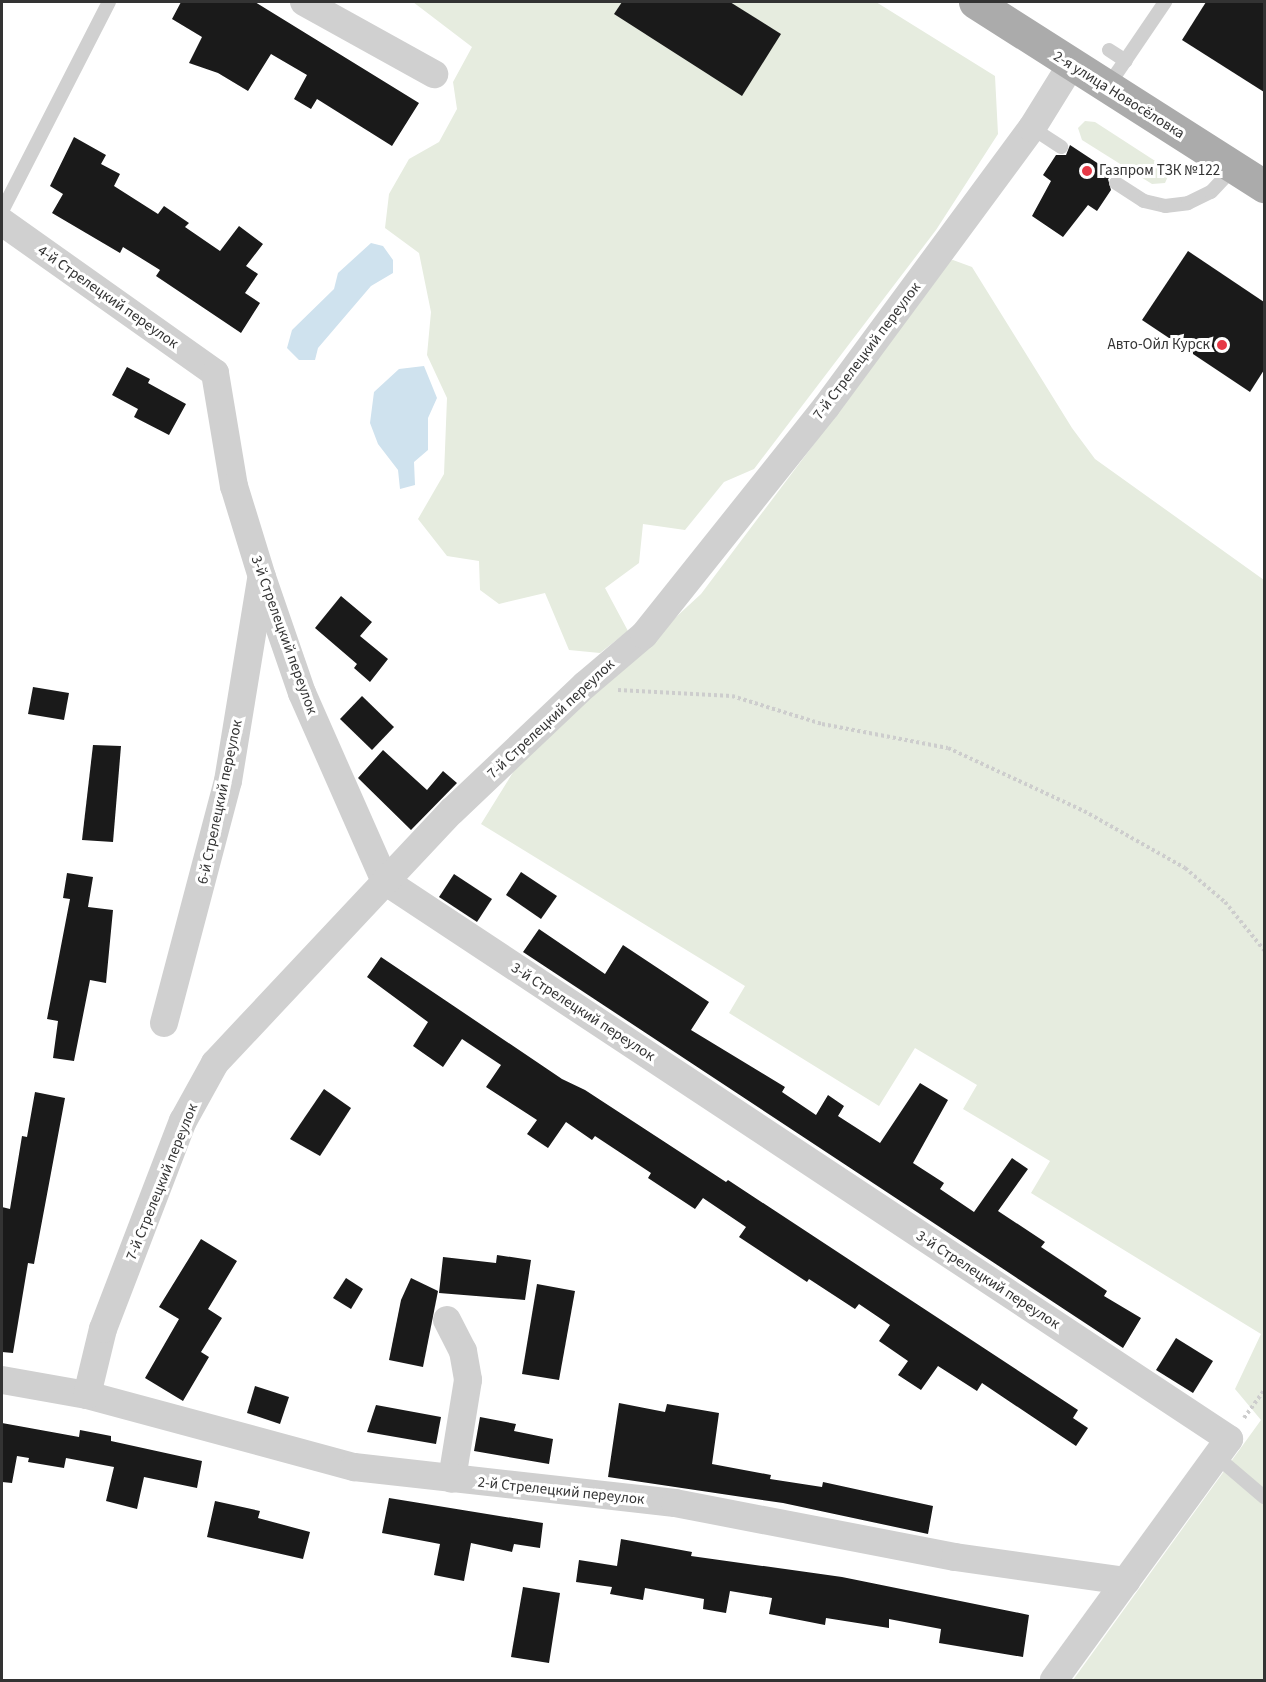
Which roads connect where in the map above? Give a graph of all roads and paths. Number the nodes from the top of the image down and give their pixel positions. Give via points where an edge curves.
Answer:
1 (109, 2) edge
2 (304, 2) edge
3 (975, 2) edge
4 (1166, 2) edge
5 (1109, 50) dead end
6 (1077, 56) junction
7 (1126, 61) junction
8 (434, 74) dead end
9 (1107, 88) junction
10 (1032, 128) junction
11 (1061, 147) dead end
12 (1234, 167) junction
13 (1116, 183) dead end
14 (1264, 186) edge
15 (2, 211) edge
16 (2, 222) edge
17 (215, 373) joint
18 (262, 577) junction
19 (585, 685) junction
20 (385, 881) junction
21 (1264, 950) edge
22 (164, 1023) dead end
23 (447, 1320) dead end
24 (2, 1380) edge
25 (1264, 1390) edge
26 (87, 1395) junction
27 (1223, 1448) junction
28 (452, 1479) junction
29 (1264, 1497) edge
30 (1126, 1581) junction
31 (1054, 1680) edge

1 - 15 lane
2 - 8 street
3 - 6 main road, 2-я улица Новосёловка
4 - 7 lane
5 - 7 lane
6 - 9 main road, 2-я улица Новосёловка
6 - 10 street, 7-й Стрелецкий переулок
7 - 9 lane
9 - 12 main road, 2-я улица Новосёловка
10 - 11 lane
10 - 19 street, 7-й Стрелецкий переулок via 826,407 644,635
12 - 13 lane via 1211,192 1188,203 1165,206 1144,201
12 - 14 main road, 2-я улица Новосёловка
16 - 17 street, 4-й Стрелецкий переулок
17 - 18 street, 3-й Стрелецкий переулок via 234,486
18 - 20 street, 3-й Стрелецкий переулок via 302,693
18 - 22 street, 6-й Стрелецкий переулок via 228,781
19 - 20 street, 7-й Стрелецкий переулок via 452,811
19 - 21 path via 644,694 732,696 822,724 948,748 1084,811 1185,868 1225,902
20 - 26 street, 7-й Стрелецкий переулок via 216,1063 183,1121 103,1329
20 - 27 street, 3-й Стрелецкий переулок
23 - 28 street via 463,1351 468,1380
24 - 26 street, 2-й Стрелецкий переулок
25 - 27 path
26 - 28 street, 2-й Стрелецкий переулок via 354,1467
27 - 29 lane
27 - 30 street
28 - 30 street, 2-й Стрелецкий переулок via 675,1503 955,1557
30 - 31 street

